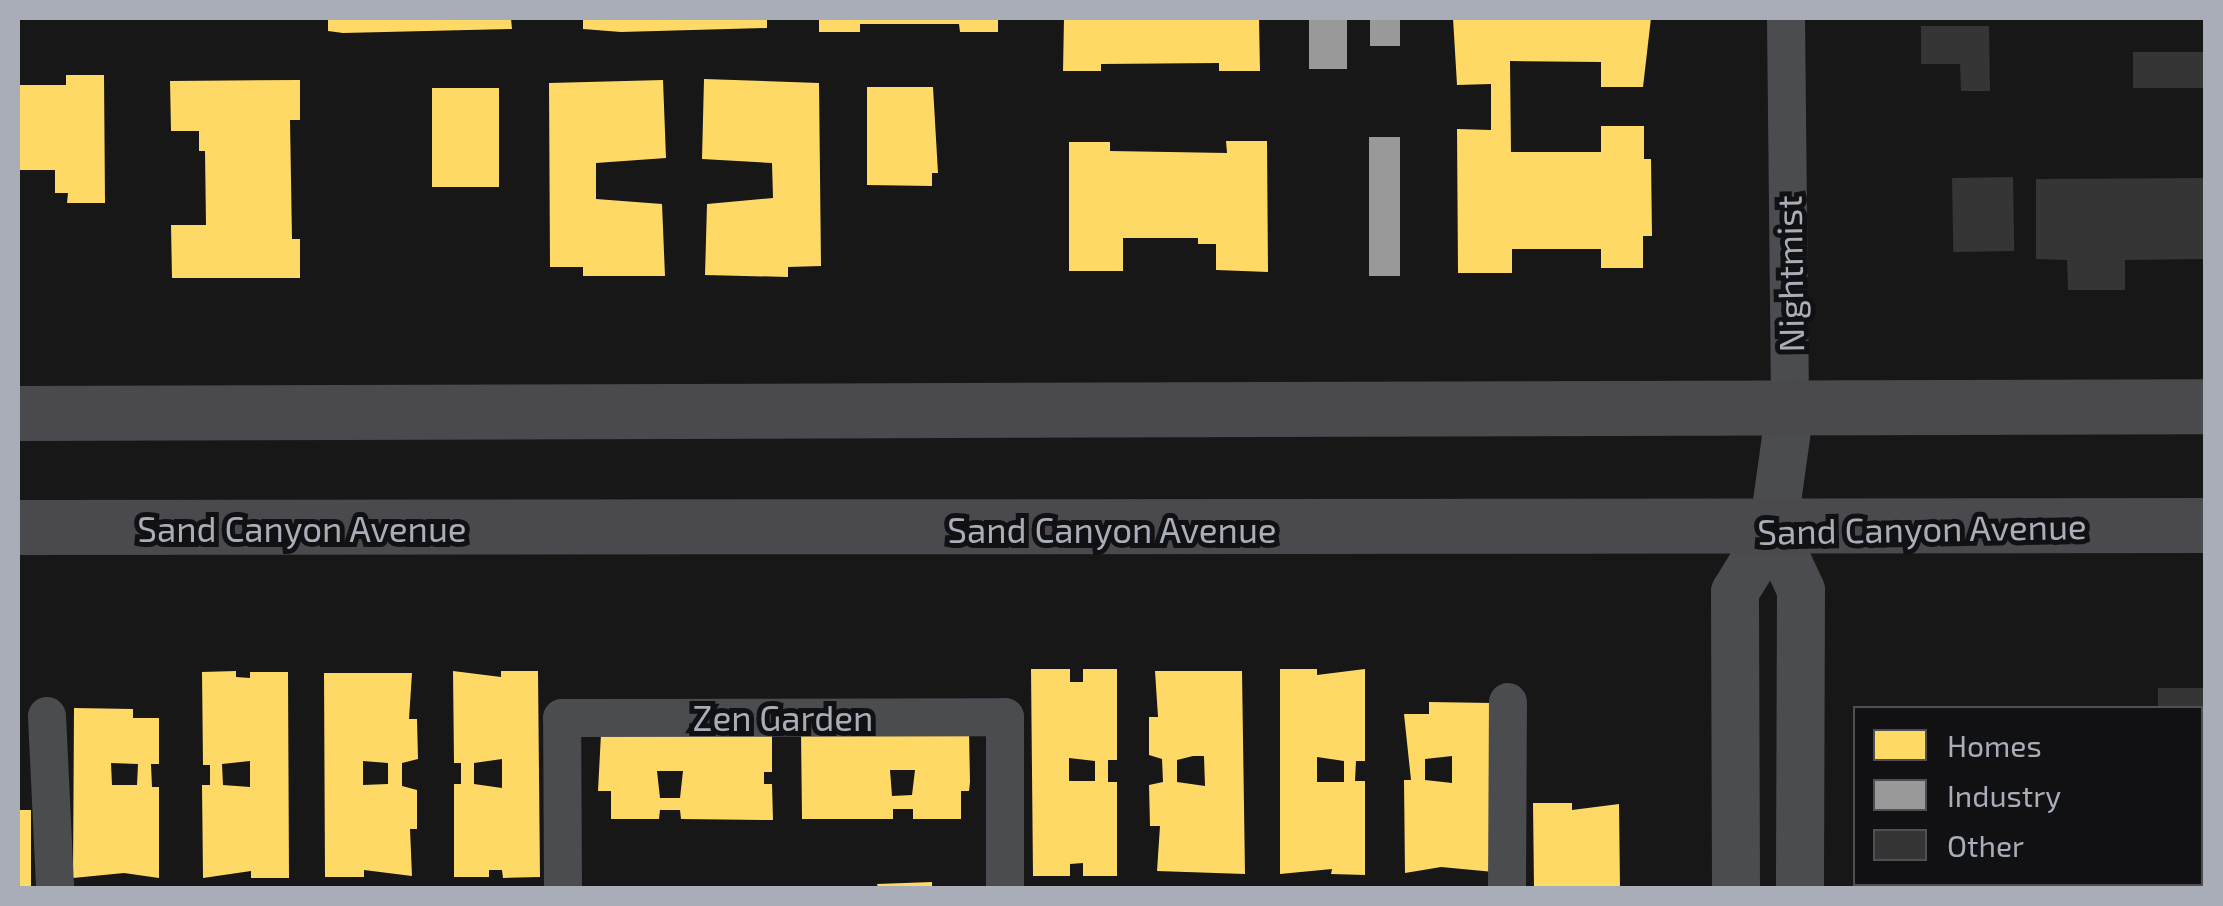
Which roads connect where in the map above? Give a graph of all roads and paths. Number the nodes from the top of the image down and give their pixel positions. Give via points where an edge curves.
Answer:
1 (1786, 18) edge
2 (2206, 406) edge
3 (1790, 409) junction
4 (18, 413) edge
5 (2206, 525) edge
6 (18, 527) edge
7 (1772, 530) junction
8 (1508, 702) dead end
9 (47, 716) dead end
10 (55, 888) edge
11 (562, 888) edge
12 (1006, 888) edge
13 (1506, 888) edge
14 (1736, 888) edge
15 (1800, 888) edge

1 - 3 street, Nightmist
2 - 3 main road
3 - 4 main road
3 - 7 street, Nightmist
5 - 7 main road, Sand Canyon Avenue
6 - 7 main road, Sand Canyon Avenue
7 - 14 street, Nightmist via 1735,592
7 - 15 street via 1800,590
8 - 13 street
9 - 10 street
11 - 12 street, Zen Garden via 562,718 1005,716

